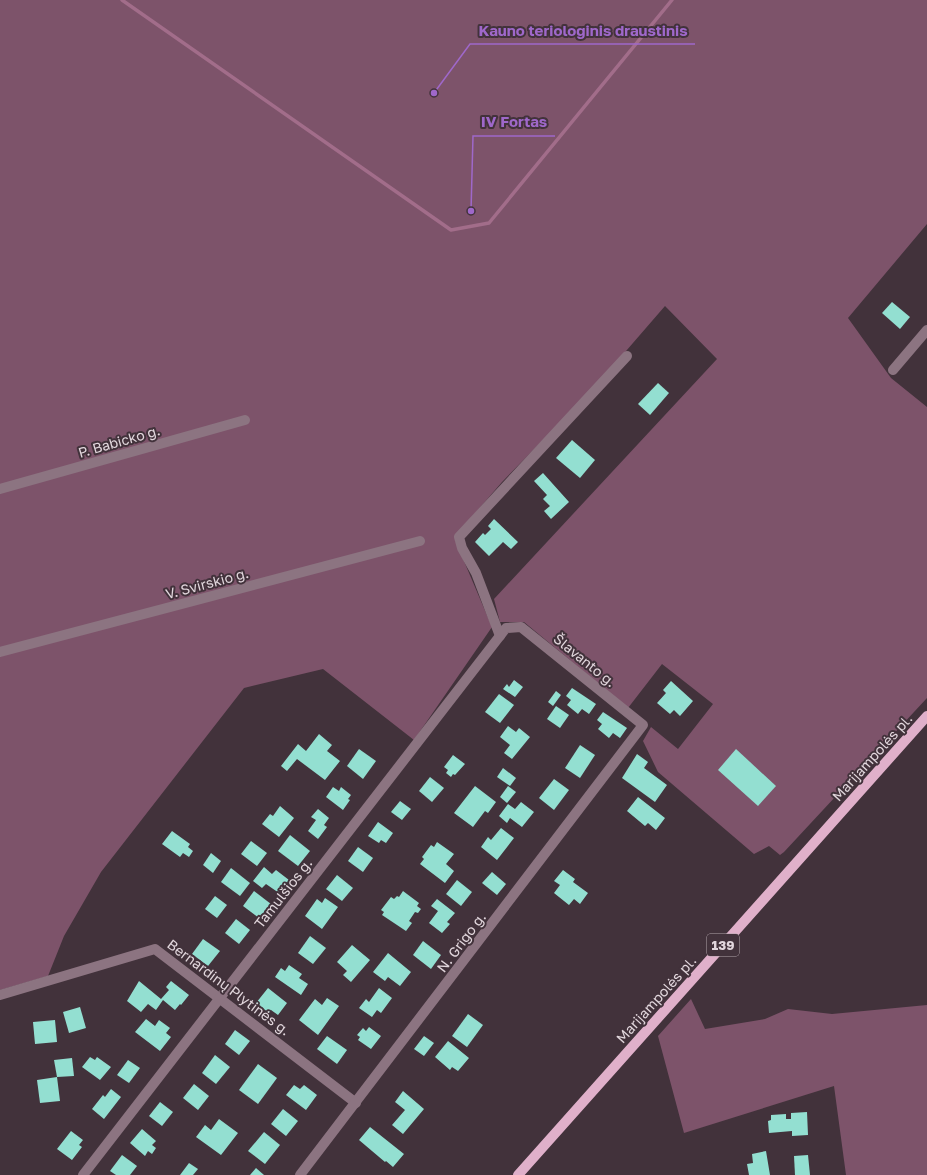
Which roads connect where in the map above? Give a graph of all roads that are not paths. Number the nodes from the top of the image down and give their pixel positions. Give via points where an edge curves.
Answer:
1 (927, 330) edge
2 (627, 356) dead end
3 (893, 370) dead end
4 (245, 420) dead end
5 (0, 489) edge
6 (420, 542) dead end
7 (503, 632) junction
8 (0, 652) edge
9 (927, 716) edge
10 (642, 725) joint
11 (0, 995) edge
12 (220, 997) junction
13 (356, 1103) junction
14 (83, 1175) edge
15 (300, 1175) edge
16 (518, 1175) edge

1 - 3 street
2 - 7 street via 459,537
4 - 5 street, P. Babicko g.
6 - 8 street, V. Svirskio g.
7 - 10 street, Šlavanto g. via 521,627
7 - 12 street, Tamulšios g.
9 - 16 main road, Marijampolės pl. / 139
10 - 13 street, N. Grigo g.
11 - 12 street, Bernardinų Plytinės g. via 155,949
12 - 13 street, Bernardinų Plytinės g.
12 - 14 street, Tamulšios g.
13 - 15 street, N. Grigo g.

